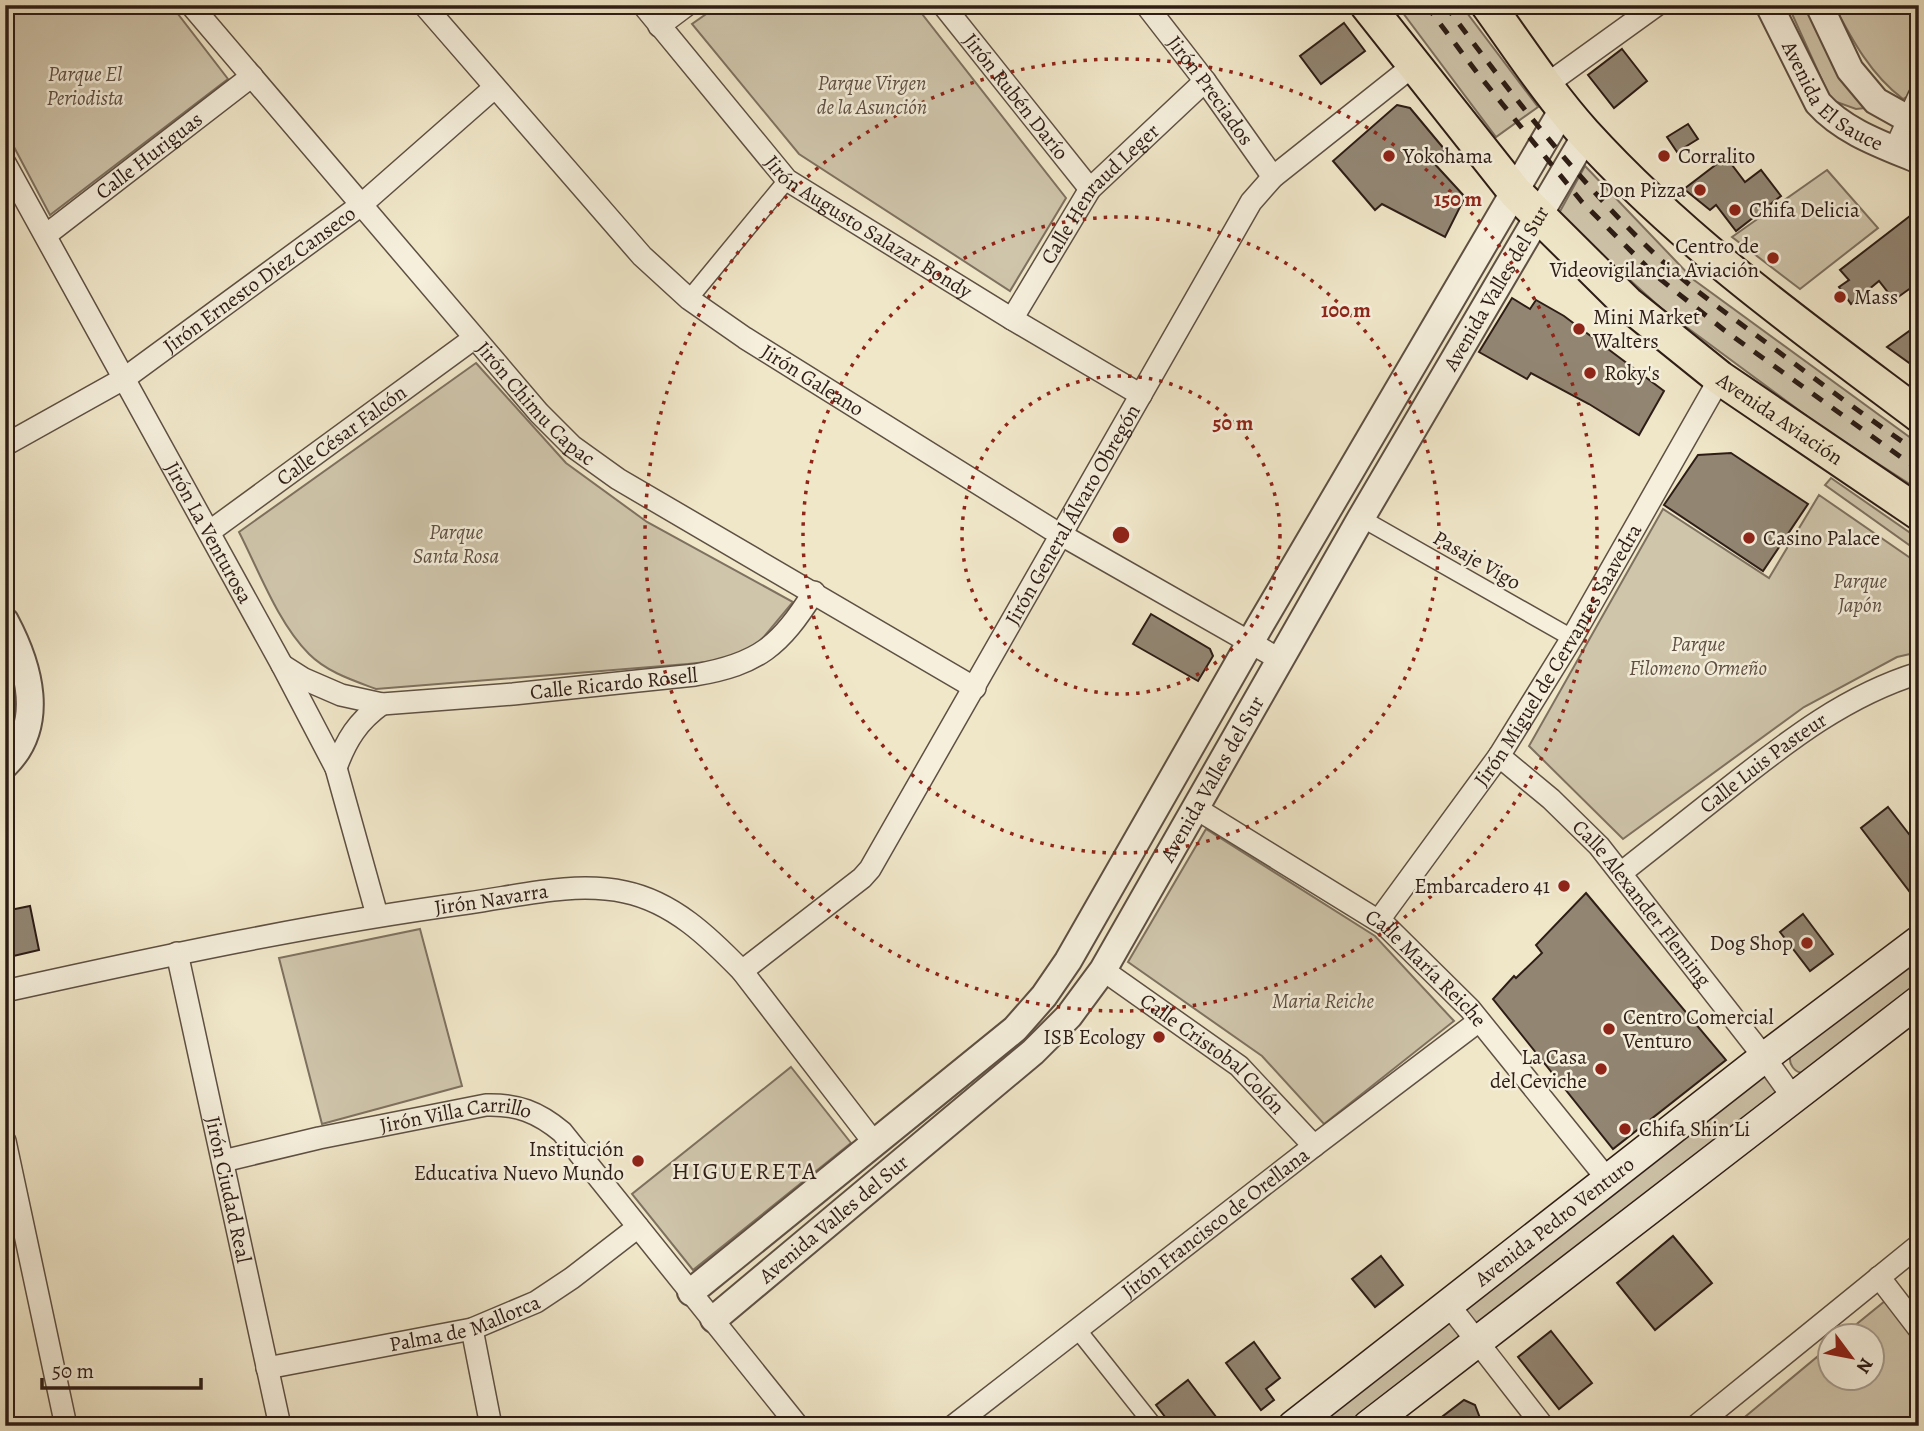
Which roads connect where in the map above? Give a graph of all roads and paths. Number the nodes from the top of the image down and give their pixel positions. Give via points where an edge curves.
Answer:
1 (191, 5) edge
2 (424, 5) edge
3 (643, 5) edge
4 (687, 5) edge
5 (943, 5) edge
6 (1146, 5) edge
7 (1367, 5) edge
8 (1488, 5) edge
9 (1657, 5) edge
10 (1769, 5) edge
11 (1819, 5) edge
12 (659, 26) junction
13 (1414, 65) junction
14 (252, 76) junction
15 (1205, 81) junction
16 (494, 88) junction
17 (1919, 96) edge
18 (1555, 97) junction
19 (1913, 122) edge
20 (1586, 135) junction
21 (1895, 149) junction
22 (1919, 160) edge
23 (5, 163) edge
24 (1273, 177) junction
25 (787, 180) junction
26 (1090, 189) junction
27 (1515, 192) junction
28 (360, 205) junction
29 (1538, 217) junction
30 (46, 235) junction
31 (689, 299) junction
32 (1012, 319) junction
33 (473, 339) junction
34 (125, 377) junction
35 (1720, 378) junction
36 (1141, 395) junction
37 (1919, 415) edge
38 (5, 445) edge
39 (1919, 513) edge
40 (1361, 518) junction
41 (209, 532) junction
42 (1062, 535) junction
43 (814, 592) junction
44 (5, 621) edge
45 (1572, 638) junction
46 (1250, 643) junction
47 (1281, 660) junction
48 (282, 665) junction
49 (1919, 673) edge
50 (975, 688) junction
51 (382, 704) junction
52 (1499, 756) junction
53 (5, 765) edge
54 (336, 768) junction
55 (1196, 809) junction
56 (1621, 873) junction
57 (377, 915) junction
58 (1379, 920) junction
59 (1919, 941) edge
60 (177, 953) junction
61 (1102, 970) junction
62 (742, 971) junction
63 (5, 991) edge
64 (1918, 1004) edge
65 (1479, 1021) junction
66 (1764, 1057) junction
67 (1794, 1099) junction
68 (5, 1141) edge
69 (875, 1144) junction
70 (1314, 1146) junction
71 (223, 1161) junction
72 (1608, 1180) junction
73 (13, 1211) edge
74 (638, 1227) junction
75 (1919, 1245) edge
76 (1878, 1277) junction
77 (691, 1292) junction
78 (1448, 1304) junction
79 (714, 1319) junction
80 (472, 1329) junction
81 (1077, 1329) junction
82 (1919, 1329) edge
83 (1478, 1342) junction
84 (267, 1368) junction
85 (66, 1426) edge
86 (280, 1426) edge
87 (491, 1426) edge
88 (798, 1426) edge
89 (953, 1426) edge
90 (1154, 1426) edge
91 (1293, 1426) edge
92 (1368, 1426) edge
93 (1543, 1426) edge
94 (1696, 1426) edge

1 - 14 street, Jirón Chimu Capac
2 - 16 street, Jirón Galeano
3 - 12 street, Jirón Augusto Salazar Bondy
4 - 12 street
5 - 26 street, Jirón Rubén Darío
6 - 15 street, Jirón Preciados
7 - 13 main road, Avenida Aviación
8 - 18 main road
9 - 18 street
10 - 21 street, Avenida El Sauce via 1818,103 1846,126
11 - 19 street, Avenida El Sauce via 1850,70 1876,101
12 - 25 street, Jirón Augusto Salazar Bondy
13 - 24 street, Jirón General Álvaro Obregón
13 - 27 main road, Avenida Aviación
14 - 28 street, Jirón Chimu Capac
14 - 30 street, Calle Huriguas
15 - 24 street, Jirón Preciados
15 - 26 street, Calle Henraud Leger
16 - 28 street, Jirón Ernesto Diez Canseco
16 - 31 street, Jirón Galeano via 642,256
17 - 19 street
18 - 20 main road
18 - 27 street, Avenida Valles del Sur
19 - 21 street
20 - 29 street, Avenida Valles del Sur
20 - 37 main road via 1698,244
21 - 22 street, Avenida El Sauce
23 - 30 street, Jirón La Venturosa
24 - 36 street, Jirón General Álvaro Obregón via 1251,202
25 - 31 street
25 - 32 street, Jirón Augusto Salazar Bondy
26 - 32 street, Calle Henraud Leger
27 - 29 main road, Avenida Aviación
27 - 46 street, Avenida Valles del Sur
28 - 33 street, Jirón Chimu Capac
28 - 34 street, Jirón Ernesto Diez Canseco
29 - 35 main road, Avenida Aviación via 1627,303
29 - 40 street, Avenida Valles del Sur
30 - 34 street, Jirón La Venturosa
31 - 42 street, Jirón Galeano
32 - 36 street, Jirón Augusto Salazar Bondy
33 - 41 street, Calle César Falcón
33 - 43 street, Jirón Chimu Capac via 572,446 618,479
34 - 38 street, Jirón Ernesto Diez Canseco
34 - 41 street, Jirón La Venturosa
35 - 39 main road, Avenida Aviación
35 - 45 street, Jirón Miguel de Cervantes Saavedra
36 - 42 street, Jirón General Álvaro Obregón
40 - 45 street, Pasaje Vigo
40 - 47 street, Avenida Valles del Sur
41 - 48 street, Jirón La Venturosa
42 - 46 street, Jirón Galeano
42 - 50 street, Jirón General Álvaro Obregón
43 - 50 street, Jirón Chimu Capac
43 - 51 street, Calle Ricardo Rosell via 772,647 724,670
44 - 53 street via 29,679 31,709 24,738
45 - 52 street, Jirón Miguel de Cervantes Saavedra
46 - 47 street, Jirón Galeano
46 - 69 street, Avenida Valles del Sur via 1044,996 1015,1029
47 - 55 street, Avenida Valles del Sur
48 - 51 street, Calle Ricardo Rosell via 341,695
48 - 54 street, Jirón La Venturosa
49 - 56 street, Calle Luis Pasteur via 1856,698 1805,729
50 - 62 street, Jirón General Álvaro Obregón via 870,869
51 - 54 street via 358,724
52 - 56 street, Calle Alexander Fleming via 1565,812
52 - 58 street, Jirón Miguel de Cervantes Saavedra
54 - 57 street, Jirón La Venturosa
55 - 58 street, Calle María Reiche
55 - 61 street, Avenida Valles del Sur
56 - 66 street, Calle Alexander Fleming
57 - 60 street, Jirón Navarra
57 - 62 street, Jirón Navarra via 583,887 627,892 693,924
58 - 65 street, Calle María Reiche
59 - 66 main road, Avenida Pedro Venturo
60 - 63 street, Jirón Navarra
60 - 71 street, Jirón Ciudad Real
61 - 70 street, Calle Cristobal Colón via 1239,1066
61 - 79 street, Avenida Valles del Sur via 1069,1016 1033,1052
62 - 69 street, Jirón Navarra
64 - 67 main road
65 - 70 street, Jirón Francisco de Orellana
65 - 72 street, Calle María Reiche
66 - 67 street, Calle Alexander Fleming
66 - 72 main road, Avenida Pedro Venturo
67 - 83 main road
68 - 73 street
69 - 77 street, Avenida Valles del Sur
70 - 81 street, Jirón Francisco de Orellana
71 - 74 street, Jirón Villa Carrillo via 419,1117 507,1104 536,1113 562,1132
71 - 84 street, Jirón Ciudad Real
72 - 78 main road, Avenida Pedro Venturo
73 - 85 street
74 - 77 street, Jirón Villa Carrillo
74 - 80 street, Palma de Mallorca via 536,1302
75 - 76 street
76 - 82 street
76 - 94 street
77 - 79 street, Jirón Villa Carrillo
78 - 83 street
78 - 91 main road, Avenida Pedro Venturo
79 - 88 street, Jirón Villa Carrillo
80 - 84 street, Palma de Mallorca
80 - 87 street
81 - 89 street, Jirón Francisco de Orellana
81 - 90 street
83 - 92 main road
83 - 93 street
84 - 86 street, Jirón Ciudad Real

